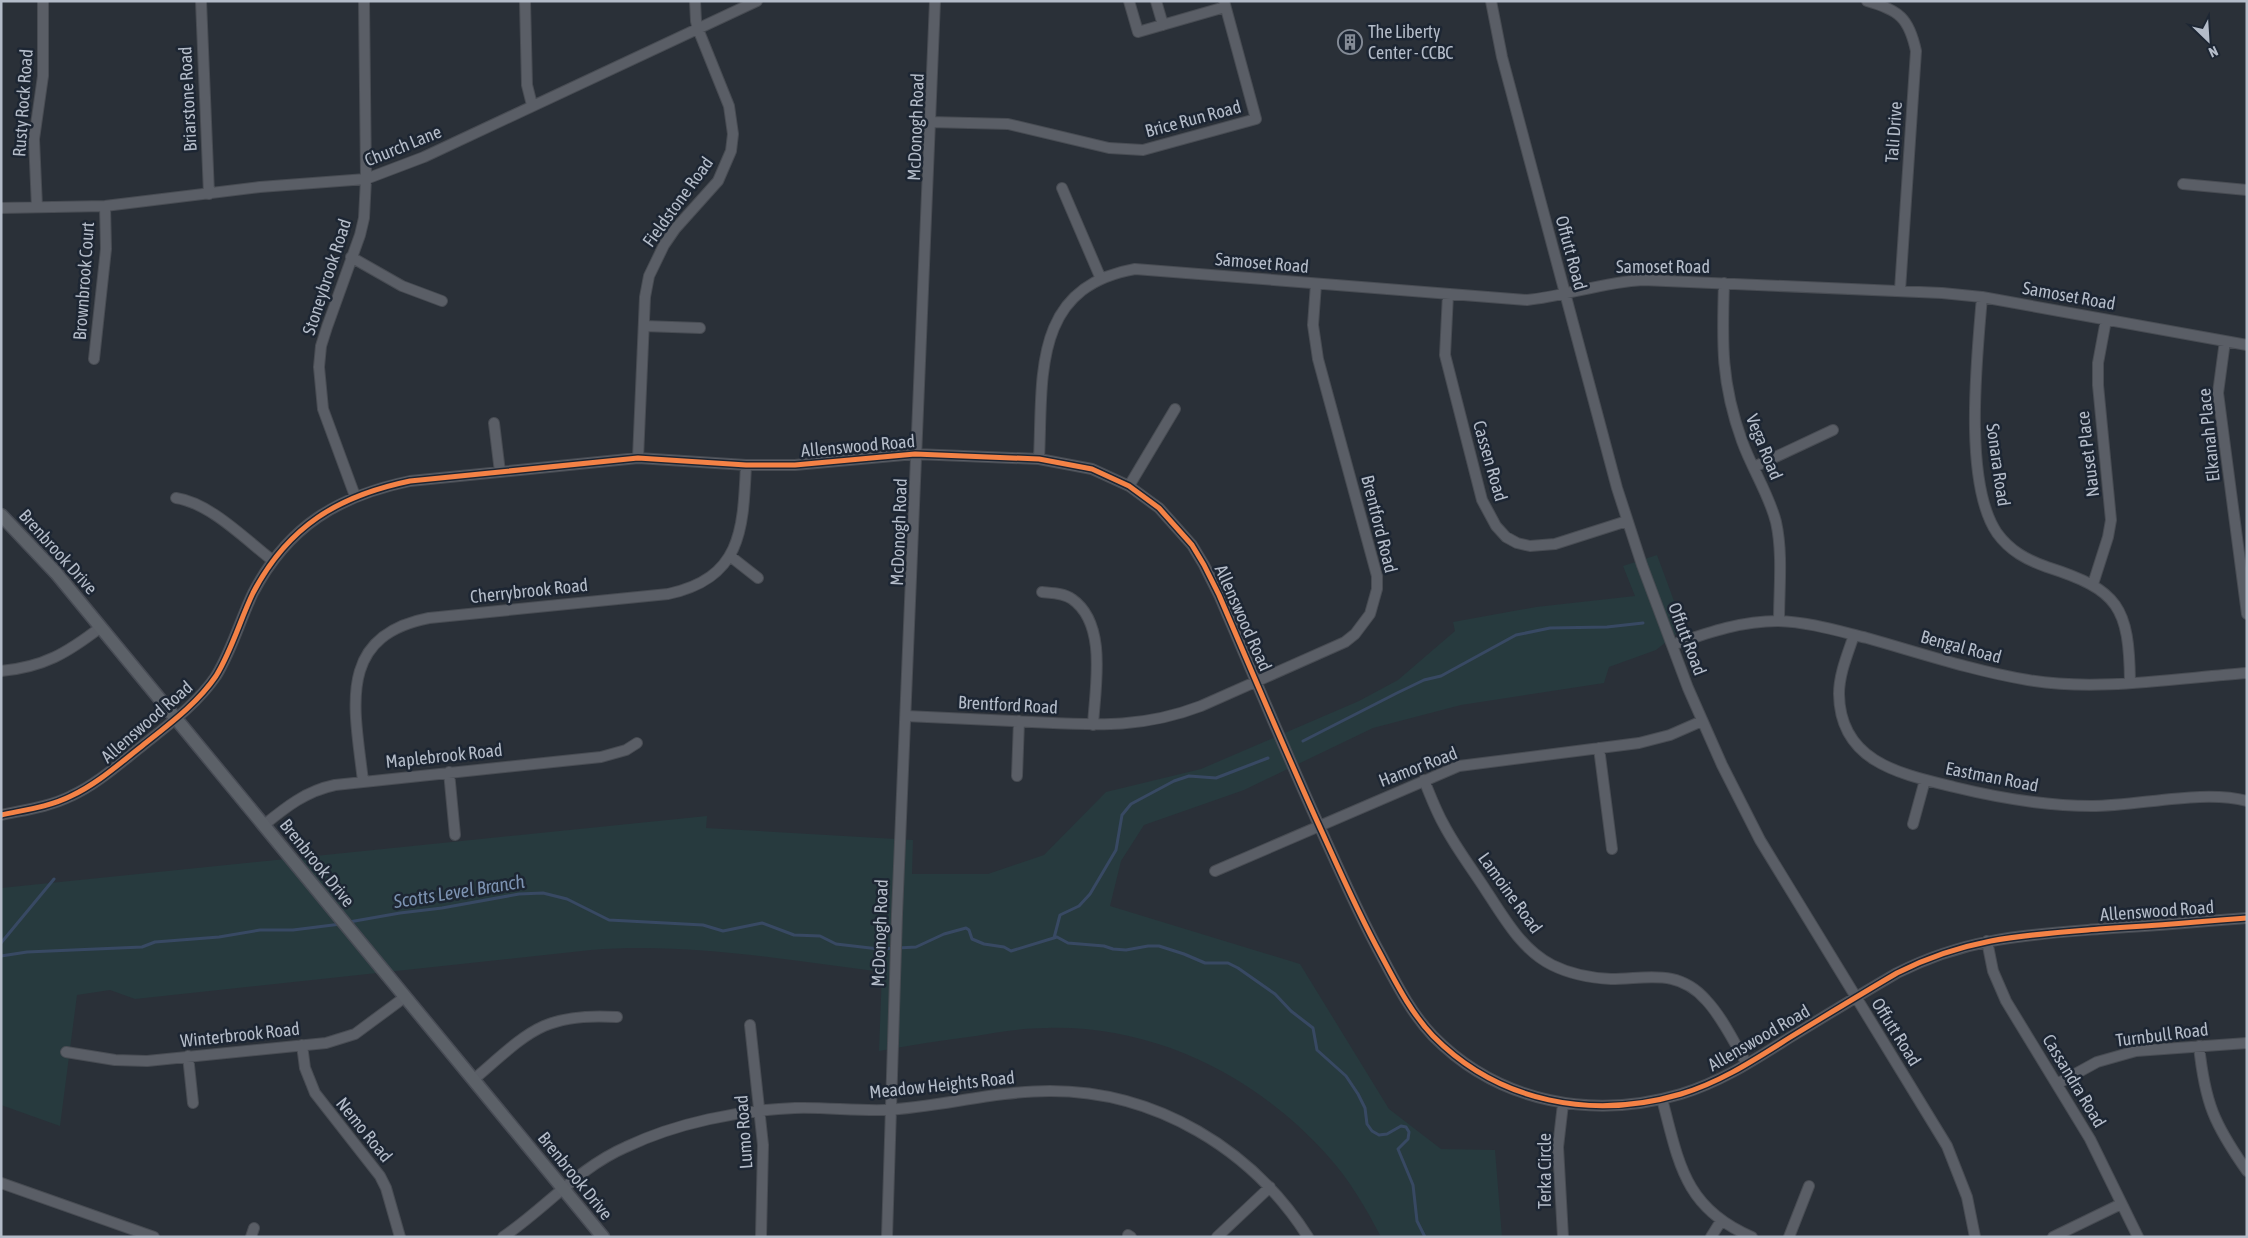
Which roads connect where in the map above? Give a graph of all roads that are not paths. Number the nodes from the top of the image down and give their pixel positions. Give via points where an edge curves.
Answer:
1 (43, 1) edge
2 (201, 1) edge
3 (364, 1) edge
4 (525, 1) edge
5 (695, 1) edge
6 (757, 1) edge
7 (935, 1) edge
8 (1129, 1) edge
9 (1156, 1) edge
10 (1491, 1) edge
11 (1868, 1) edge
12 (1224, 4) edge
13 (1163, 25) junction
14 (698, 29) junction
15 (532, 106) junction
16 (930, 122) junction
17 (366, 179) junction
18 (2183, 184) dead end
19 (1062, 188) dead end
20 (2247, 190) edge
21 (209, 194) junction
22 (37, 206) junction
23 (105, 206) junction
24 (1, 208) edge
25 (351, 257) junction
26 (1101, 279) junction
27 (1724, 283) junction
28 (1316, 284) junction
29 (1900, 290) junction
30 (1448, 294) junction
31 (1565, 294) junction
32 (1982, 297) junction
33 (442, 301) dead end
34 (2106, 320) junction
35 (644, 326) junction
36 (700, 328) dead end
37 (2225, 341) junction
38 (2247, 345) edge
39 (94, 358) dead end
40 (1175, 409) dead end
41 (494, 423) dead end
42 (1833, 430) dead end
43 (916, 454) junction
44 (638, 458) junction
45 (1039, 459) junction
46 (746, 465) junction
47 (1754, 467) junction
48 (500, 472) junction
49 (1129, 486) junction
50 (355, 496) junction
51 (176, 498) dead end
52 (1, 516) edge
53 (1627, 521) junction
54 (730, 556) junction
55 (272, 560) junction
56 (758, 578) dead end
57 (2093, 584) junction
58 (1042, 592) dead end
59 (2247, 614) edge
60 (1779, 622) junction
61 (101, 627) junction
62 (1854, 635) junction
63 (1672, 646) junction
64 (1, 671) edge
65 (2247, 673) edge
66 (1256, 682) junction
67 (2130, 682) junction
68 (906, 716) junction
69 (175, 719) junction
70 (1019, 721) junction
71 (1702, 721) junction
72 (1093, 725) junction
73 (637, 743) dead end
74 (1599, 748) junction
75 (449, 772) junction
76 (1017, 776) dead end
77 (1424, 780) junction
78 (1925, 780) junction
79 (363, 781) junction
80 (2247, 801) edge
81 (1, 815) edge
82 (1913, 824) dead end
83 (264, 825) junction
84 (1319, 826) junction
85 (454, 835) dead end
86 (1612, 848) dead end
87 (1215, 871) dead end
88 (2247, 918) edge
89 (1987, 940) junction
90 (405, 997) junction
91 (1855, 998) junction
92 (618, 1017) dead end
93 (750, 1025) dead end
94 (2247, 1043) edge
95 (302, 1045) junction
96 (2199, 1046) junction
97 (66, 1052) dead end
98 (188, 1056) junction
99 (1747, 1064) junction
100 (473, 1080) junction
101 (2057, 1084) junction
102 (1662, 1099) junction
103 (193, 1103) dead end
104 (1563, 1104) junction
105 (760, 1110) junction
106 (891, 1110) junction
107 (2247, 1171) edge
108 (1, 1183) edge
109 (1809, 1186) dead end
110 (1270, 1187) junction
111 (562, 1188) junction
112 (2121, 1204) junction
113 (1721, 1221) junction
114 (154, 1237) edge
115 (400, 1237) edge
116 (503, 1237) edge
117 (602, 1237) edge
118 (761, 1237) edge
119 (887, 1237) edge
120 (1217, 1237) edge
121 (1308, 1237) edge
122 (1563, 1237) edge
123 (1711, 1237) edge
124 (1752, 1237) edge
125 (1789, 1237) edge
126 (1975, 1237) edge
127 (2053, 1237) edge
128 (2138, 1237) edge

1 - 22 street, Rusty Rock Road via 43,76 34,139
2 - 21 street, Briarstone Road
3 - 17 street, Stoneybrook Road
4 - 15 street via 527,86
5 - 14 street, Fieldstone Road
6 - 14 street, Church Lane
7 - 16 street, McDonogh Road
8 - 13 street via 1138,32
9 - 13 street
10 - 31 street, Offutt Road via 1502,57
11 - 29 street, Tali Drive via 1903,16 1916,51
12 - 13 street
12 - 16 street, Brice Run Road via 1256,118 1143,150 1108,148 1008,124
14 - 15 street, Church Lane
14 - 35 street, Fieldstone Road via 729,106 733,134 731,151 718,181 675,229 655,261 645,297
15 - 17 street, Church Lane via 424,157
16 - 43 street, McDonogh Road
17 - 21 street, Church Lane
17 - 25 street, Stoneybrook Road via 364,218
18 - 20 street
19 - 26 street
21 - 23 street, Church Lane
22 - 23 street, Church Lane
22 - 24 street, Church Lane
23 - 39 street, Brownbrook Court via 106,249
25 - 33 street via 402,286
25 - 50 street, Stoneybrook Road via 321,346 319,367 323,409
26 - 28 street, Samoset Road via 1127,271 1155,270
26 - 45 street, Samoset Road via 1070,302 1051,334 1043,366
27 - 29 street, Samoset Road
27 - 31 street, Samoset Road via 1623,281
27 - 47 street, Vega Road via 1724,374 1735,422
28 - 30 street, Samoset Road
28 - 66 street, Brentford Road via 1313,326 1318,360 1375,564 1377,589 1370,614 1350,638
29 - 32 street, Samoset Road
30 - 31 street, Samoset Road via 1526,300
30 - 53 street, Cassen Road via 1444,340 1448,372 1482,500 1496,526 1517,543 1543,546
31 - 53 street, Offutt Road
32 - 34 street, Samoset Road
32 - 57 street, Sonara Road via 1974,402 1981,488 1990,520 2006,544 2019,555
34 - 37 street, Samoset Road
34 - 57 street, Nauset Place via 2098,363 2098,385 2111,520
35 - 36 street
35 - 44 street, Fieldstone Road
37 - 38 street, Samoset Road
37 - 59 street, Elkanah Place via 2218,393
40 - 49 street
41 - 48 street
42 - 47 street
43 - 45 street, Allenswood Road
43 - 46 street, Allenswood Road via 795,465
43 - 68 street, McDonogh Road
44 - 46 street, Allenswood Road
44 - 48 street, Allenswood Road
45 - 49 street, Allenswood Road via 1092,469
46 - 54 street, Cherrybrook Road via 742,529
47 - 60 street, Vega Road via 1776,522
48 - 50 street, Allenswood Road via 410,481
49 - 66 street, Allenswood Road via 1158,508 1192,545 1219,595
50 - 55 street, Allenswood Road via 315,519
51 - 55 street via 205,508
52 - 61 main road, Brenbrook Drive via 37,552
53 - 63 street, Offutt Road
54 - 56 street
54 - 79 street, Cherrybrook Road via 710,577 676,592 429,618 399,626 374,645 364,659 357,682 355,708
55 - 69 street, Allenswood Road via 215,676
57 - 67 street, Sonara Road via 2106,593 2122,616 2129,647
58 - 72 street via 1071,598 1092,628 1096,651
60 - 62 street, Bengal Road via 1824,627
60 - 63 street, Bengal Road via 1730,626
61 - 64 street via 59,656 29,668
61 - 69 main road, Brenbrook Drive
62 - 67 street, Bengal Road via 2029,680 2075,685
62 - 78 street, Eastman Road via 1839,694 1846,726 1863,753 1877,763
63 - 71 street, Offutt Road
65 - 67 street, Bengal Road
66 - 72 street, Brentford Road via 1180,714 1119,725
66 - 84 street, Allenswood Road
68 - 70 street, Brentford Road
68 - 106 street, McDonogh Road
69 - 81 street, Allenswood Road via 87,788 52,804
69 - 83 main road, Brenbrook Drive
70 - 72 street, Brentford Road
70 - 76 street
71 - 74 street, Hamor Road via 1655,740
71 - 91 street, Offutt Road via 1760,840
73 - 75 street, Maplebrook Road via 626,750 601,757
74 - 77 street, Hamor Road via 1459,766
74 - 86 street
75 - 79 street, Maplebrook Road
75 - 85 street
77 - 84 street, Hamor Road
77 - 99 street, Lamoine Road via 1451,837 1511,927 1535,954 1560,969 1589,977 1657,976 1683,982 1706,998 1714,1008
78 - 80 street, Eastman Road via 2033,803 2093,806 2214,797 2235,797
78 - 82 street
79 - 83 street, Maplebrook Road via 319,788
83 - 90 main road, Brenbrook Drive
84 - 87 street, Hamor Road
84 - 104 street, Allenswood Road via 1396,983 1432,1035 1455,1056 1505,1086
88 - 89 street, Allenswood Road
89 - 91 street, Allenswood Road via 1917,963
89 - 101 street, Cassandra Road via 1998,986
90 - 95 street, Winterbrook Road via 355,1034 326,1043
90 - 100 main road, Brenbrook Drive
91 - 99 street, Allenswood Road
91 - 126 street, Offutt Road via 1946,1146 1964,1188
92 - 100 street via 589,1015 552,1022 521,1039
93 - 105 street, Lumo Road
94 - 96 street, Turnbull Road
95 - 98 street, Winterbrook Road
95 - 115 street, Nemo Road via 305,1068 315,1093 380,1176
96 - 101 street, Turnbull Road via 2113,1056
96 - 107 street via 2203,1081 2212,1113
97 - 98 street, Winterbrook Road via 132,1061
98 - 103 street
99 - 102 street, Allenswood Road via 1706,1085
100 - 111 main road, Brenbrook Drive
101 - 112 street, Cassandra Road via 2090,1138
102 - 104 street, Allenswood Road via 1619,1106
102 - 113 street via 1682,1172 1699,1200
104 - 122 street, Terka Circle via 1558,1147
105 - 106 street, Meadow Heights Road
105 - 111 street, Meadow Heights Road via 646,1138 608,1156
105 - 118 street, Lumo Road via 763,1145
106 - 110 street, Meadow Heights Road via 1012,1093 1050,1091 1108,1096 1150,1108 1210,1138 1233,1153
106 - 119 street, McDonogh Road
108 - 114 street
109 - 125 street
110 - 120 street
110 - 121 street, Meadow Heights Road via 1291,1210
111 - 116 street, Meadow Heights Road
111 - 117 main road, Brenbrook Drive
112 - 127 street
112 - 128 street, Cassandra Road
113 - 123 street
113 - 124 street

